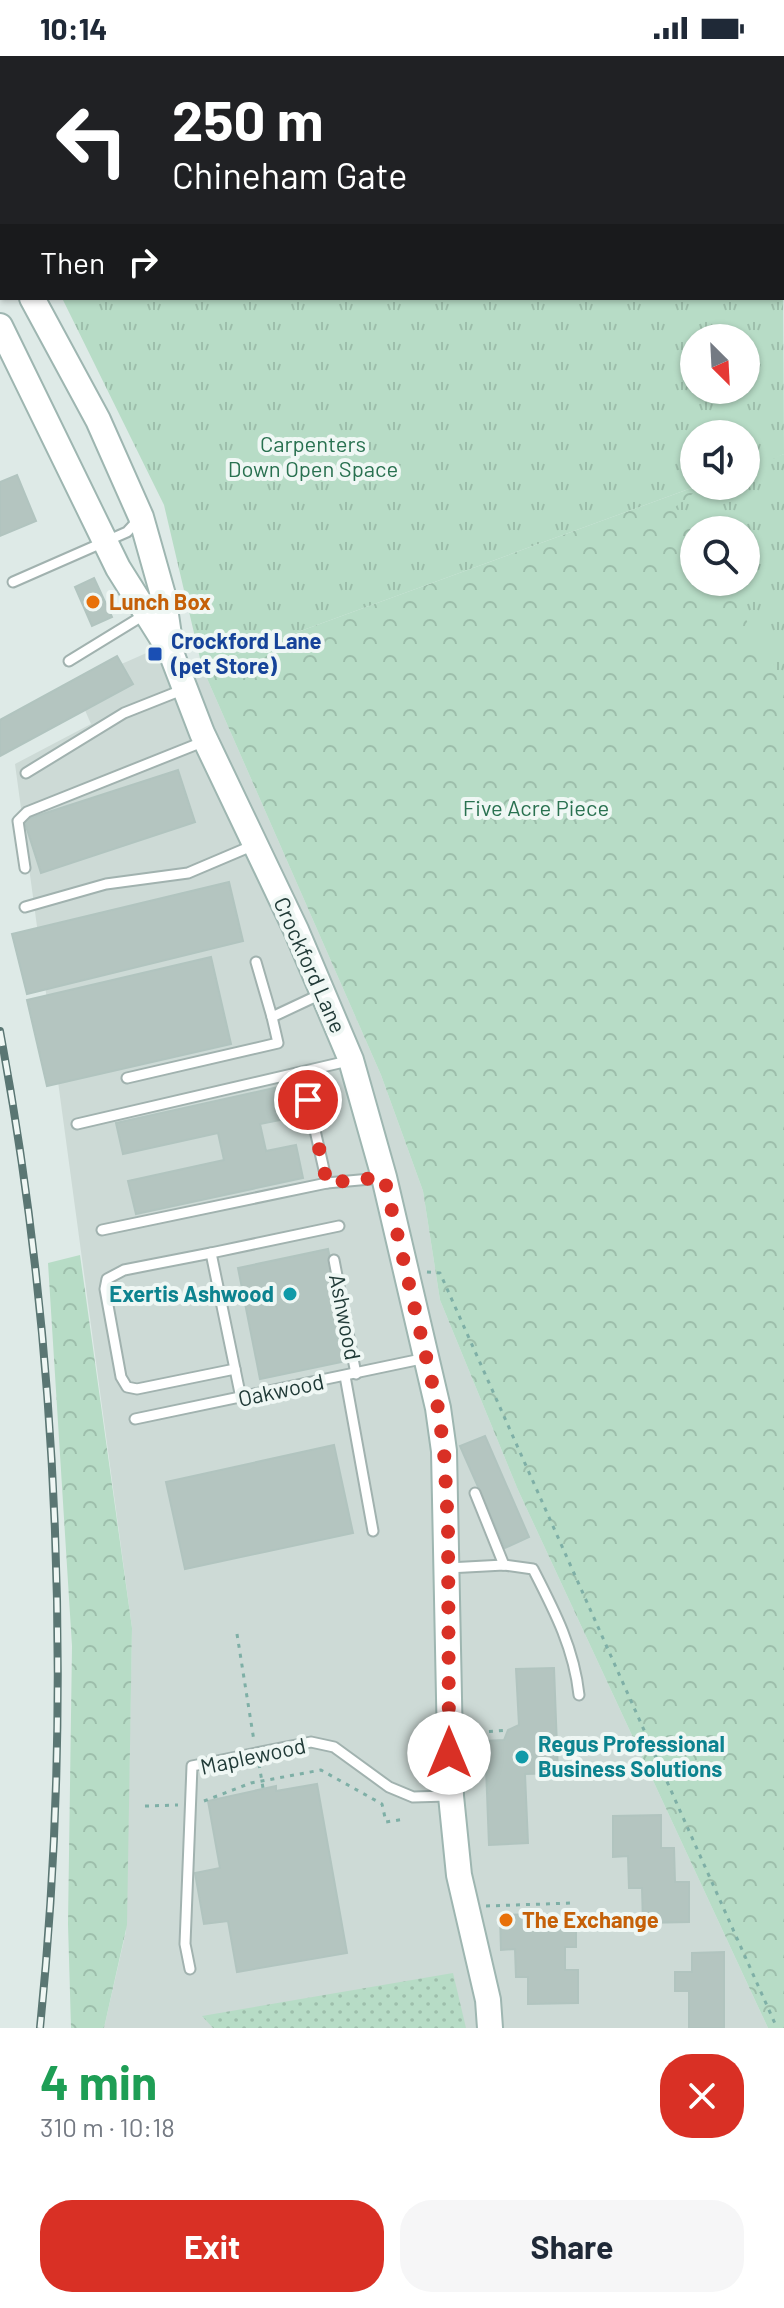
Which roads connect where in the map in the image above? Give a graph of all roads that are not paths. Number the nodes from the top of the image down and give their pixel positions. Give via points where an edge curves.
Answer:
1 (33, 300) edge
2 (0, 326) edge
3 (141, 517) junction
4 (104, 540) junction
5 (13, 582) dead end
6 (163, 595) junction
7 (145, 614) junction
8 (172, 655) junction
9 (69, 661) dead end
10 (185, 688) junction
11 (205, 741) junction
12 (26, 773) dead end
13 (254, 845) junction
14 (25, 868) dead end
15 (25, 907) dead end
16 (256, 962) dead end
17 (324, 993) junction
18 (272, 1017) junction
19 (351, 1060) junction
20 (302, 1073) junction
21 (127, 1078) dead end
22 (77, 1124) dead end
23 (384, 1177) junction
24 (327, 1183) junction
25 (339, 1226) dead end
26 (102, 1230) dead end
27 (211, 1253) junction
28 (334, 1260) dead end
29 (426, 1358) junction
30 (235, 1369) junction
31 (356, 1374) junction
32 (345, 1376) junction
33 (241, 1398) junction
34 (135, 1419) dead end
35 (475, 1493) dead end
36 (373, 1531) dead end
37 (504, 1565) junction
38 (448, 1568) junction
39 (579, 1695) dead end
40 (451, 1796) junction
41 (190, 1969) dead end
42 (488, 2000) junction
43 (490, 2028) edge
44 (502, 2028) edge

1 - 3 street, Crockford Lane via 98,420
2 - 4 street, Crockford Lane
3 - 4 lane via 127,532
3 - 6 street, Crockford Lane
4 - 5 lane
4 - 7 street, Crockford Lane
6 - 7 lane
6 - 8 street, Crockford Lane
7 - 8 street, Crockford Lane
7 - 9 lane
8 - 10 street, Crockford Lane
10 - 11 street, Crockford Lane
10 - 12 lane via 124,713
11 - 13 street, Crockford Lane
11 - 14 lane via 27,812 18,821
13 - 15 lane via 188,873 106,884
13 - 17 street, Crockford Lane
16 - 18 lane
17 - 18 lane
17 - 19 street, Crockford Lane
18 - 21 lane via 278,1043
19 - 20 lane
19 - 23 street, Crockford Lane
20 - 22 lane
20 - 24 lane
23 - 24 lane
23 - 29 street, Crockford Lane
24 - 26 lane
25 - 27 lane
27 - 30 lane
27 - 30 lane via 124,1270 107,1279 121,1377 127,1387 137,1389
28 - 31 lane, Ashwood
29 - 31 lane, Oakwood
29 - 38 street, Crockford Lane via 444,1451
30 - 33 lane
31 - 32 lane, Oakwood
32 - 33 lane, Oakwood
32 - 36 lane
33 - 34 lane, Oakwood
35 - 37 lane
37 - 38 lane
37 - 39 lane via 533,1569 567,1636
38 - 40 street, Crockford Lane
40 - 41 lane, Maplewood via 413,1797 389,1787 334,1747 311,1742 192,1766 185,1944
40 - 42 street, Crockford Lane via 459,1875
42 - 43 street, Crockford Lane
42 - 44 street, Crockford Lane

